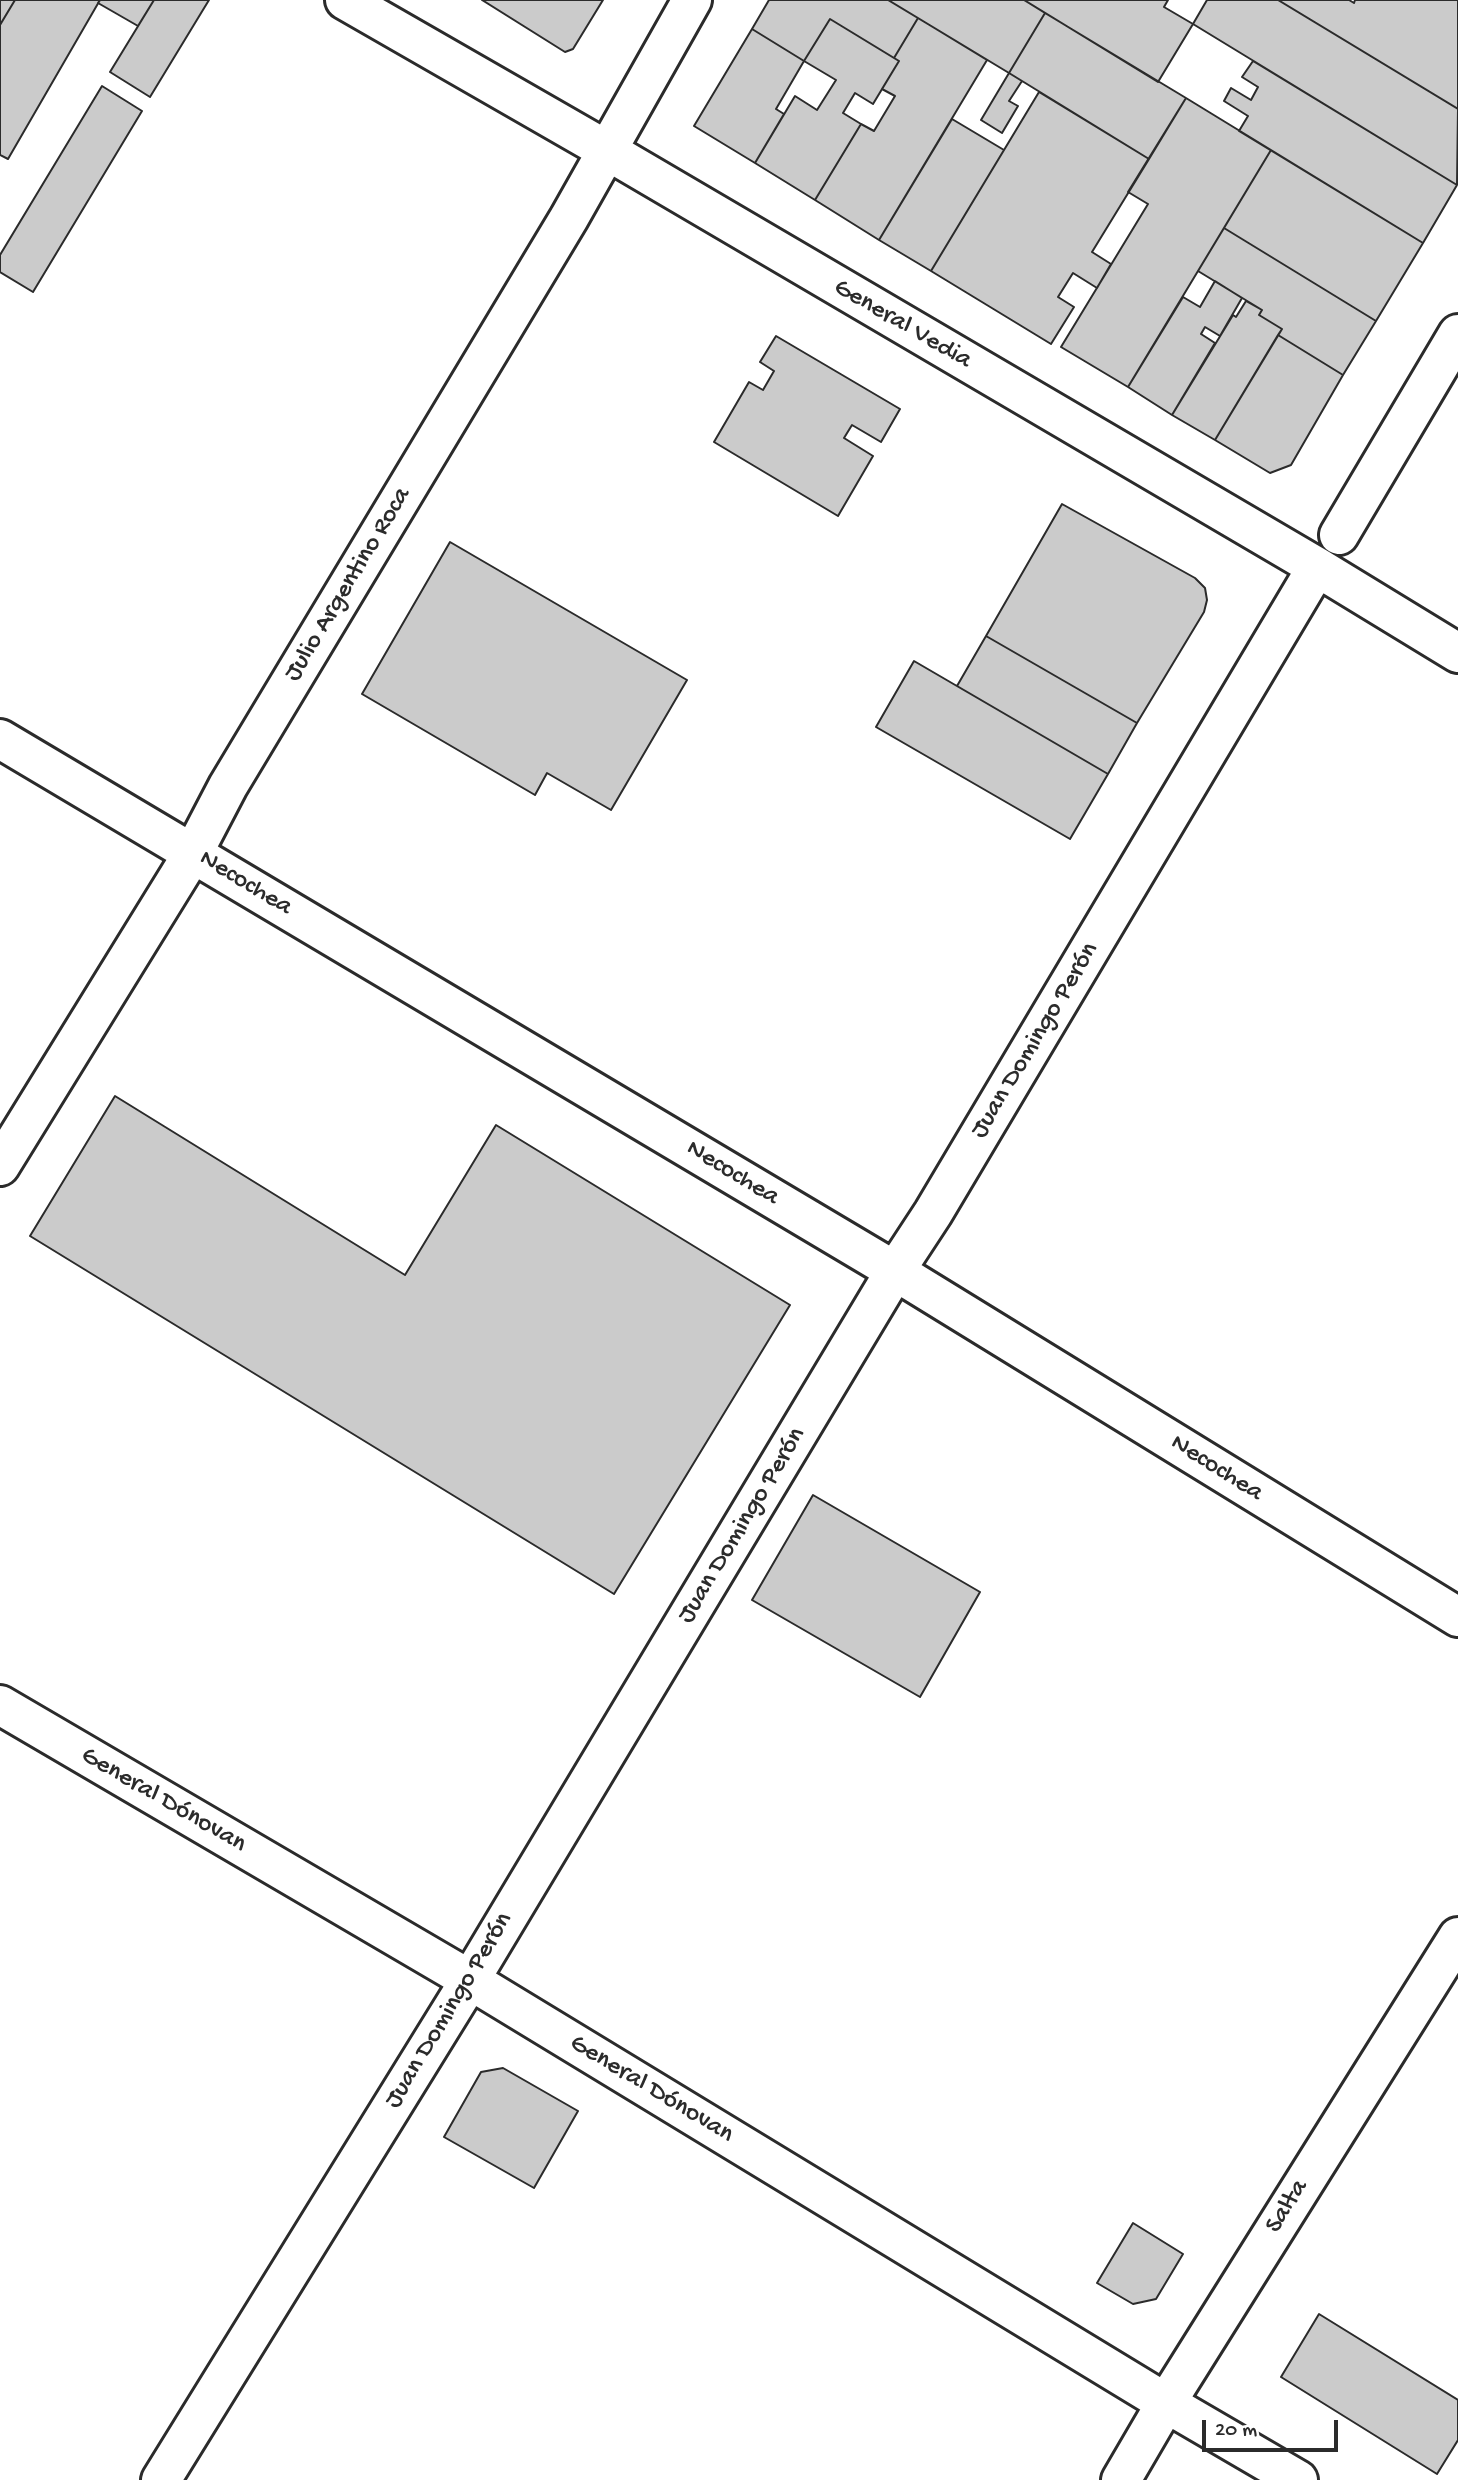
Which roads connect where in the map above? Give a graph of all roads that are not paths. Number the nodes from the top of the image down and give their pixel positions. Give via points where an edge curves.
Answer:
1 (345, 0) edge
2 (692, 0) edge
3 (608, 152) junction
4 (1458, 334) edge
5 (1339, 535) dead end
6 (1317, 567) junction
7 (1458, 653) edge
8 (0, 740) edge
9 (193, 853) junction
10 (0, 1166) edge
11 (895, 1271) junction
12 (1458, 1617) edge
13 (0, 1705) edge
14 (1458, 1937) edge
15 (470, 1980) junction
16 (1166, 2403) junction
17 (161, 2480) edge
18 (1122, 2480) edge
19 (1298, 2480) edge

1 - 3 street, General Vedia
2 - 3 street, Julio Argentino Roca
3 - 6 street, General Vedia
3 - 9 street, Julio Argentino Roca via 228,786
4 - 5 street
6 - 7 street, General Vedia
6 - 11 street, Juan Domingo Perón
8 - 9 street, Necochea
9 - 10 street, Julio Argentino Roca
9 - 11 street, Necochea
11 - 12 street, Necochea
11 - 15 street, Juan Domingo Perón
13 - 15 street, General Dónovan
14 - 16 street, Salta
15 - 16 street, General Dónovan
15 - 17 street, Juan Domingo Perón
16 - 18 street, Salta
16 - 19 street, General Dónovan

